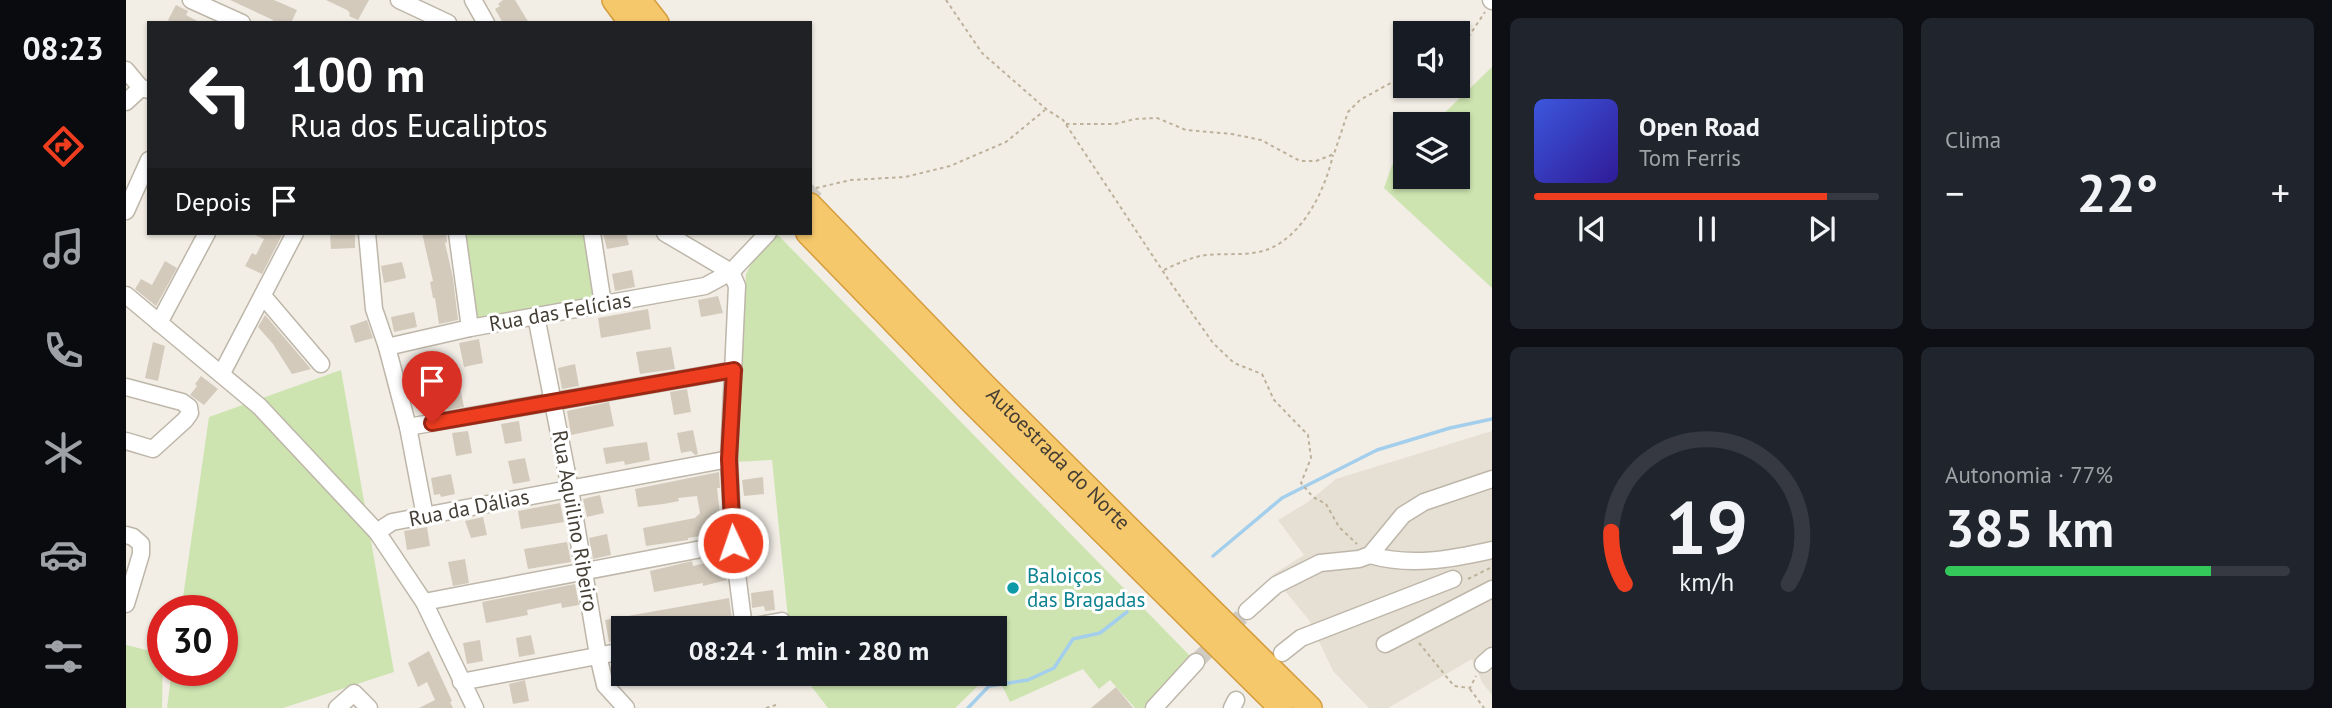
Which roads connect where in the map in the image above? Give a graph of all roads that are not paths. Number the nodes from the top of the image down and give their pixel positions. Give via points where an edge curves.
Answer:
1 (191, 0) edge
2 (399, 0) edge
3 (473, 0) edge
4 (614, 0) edge
5 (639, 0) edge
6 (210, 16) edge
7 (233, 21) edge
8 (444, 21) edge
9 (485, 21) edge
10 (630, 21) edge
11 (655, 21) edge
12 (126, 70) edge
13 (145, 89) edge
14 (126, 102) edge
15 (147, 164) edge
16 (813, 196) edge
17 (126, 211) edge
18 (206, 235) edge
19 (294, 235) edge
20 (367, 235) edge
21 (457, 235) edge
22 (592, 235) edge
23 (668, 235) edge
24 (766, 235) edge
25 (810, 235) edge
26 (732, 272) junction
27 (126, 296) edge
28 (263, 296) junction
29 (603, 304) junction
30 (536, 316) junction
31 (159, 323) junction
32 (470, 328) junction
33 (387, 347) junction
34 (321, 364) dead end
35 (734, 370) junction
36 (222, 373) junction
37 (126, 387) edge
38 (553, 402) junction
39 (408, 427) junction
40 (126, 441) edge
41 (729, 459) junction
42 (1492, 479) edge
43 (570, 489) junction
44 (425, 516) junction
45 (377, 532) junction
46 (126, 535) edge
47 (733, 543) junction
48 (1492, 550) edge
49 (1370, 555) junction
50 (584, 572) junction
51 (1454, 579) road end
52 (1492, 589) edge
53 (424, 602) junction
54 (126, 604) edge
55 (1247, 611) tunnel mouth
56 (742, 616) edge
57 (1385, 644) dead end
58 (611, 653) edge
59 (1282, 653) dead end
60 (598, 655) junction
61 (1196, 662) tunnel mouth
62 (461, 682) junction
63 (337, 708) edge
64 (369, 708) edge
65 (475, 708) edge
66 (626, 708) edge
67 (1154, 708) edge
68 (1281, 708) edge
69 (1310, 708) edge

1 - 6 street
2 - 8 street
3 - 9 street
4 - 10 highway
5 - 11 highway
6 - 7 street
12 - 13 street
13 - 14 street
15 - 17 street
16 - 69 highway, Autoestrada do Norte via 984,385
18 - 31 street
19 - 28 street
20 - 33 street via 374,309
21 - 32 street
22 - 29 street
23 - 26 street
24 - 26 street
25 - 68 highway, Autoestrada do Norte
26 - 29 street, Rua das Felícias via 705,286
26 - 35 street via 737,286
27 - 31 street
28 - 34 street
28 - 36 street
29 - 30 street, Rua das Felícias
30 - 32 street, Rua das Felícias
30 - 38 street, Rua Aquilino Ribeiro
31 - 36 street
32 - 33 street, Rua das Felícias
33 - 39 street
35 - 38 street
35 - 41 street
36 - 45 street
37 - 40 street via 182,402 190,413 153,449
38 - 39 street
38 - 43 street, Rua Aquilino Ribeiro
39 - 44 street
41 - 43 street, Rua da Dálias
41 - 47 street
42 - 49 street via 1424,502 1403,515
43 - 44 street, Rua da Dálias
43 - 50 street, Rua Aquilino Ribeiro
44 - 45 street, Rua da Dálias via 392,522
45 - 53 street
46 - 54 street via 141,544
47 - 50 street
47 - 56 street
48 - 49 street via 1446,560 1387,560
49 - 55 street via 1320,563 1276,585
50 - 53 street
50 - 60 street, Rua Aquilino Ribeiro
51 - 59 street via 1301,638
52 - 57 street
53 - 62 street
58 - 60 street
60 - 62 street
60 - 66 street, Rua Aquilino Ribeiro via 605,685
61 - 67 street
62 - 65 street
63 - 64 street via 354,693

